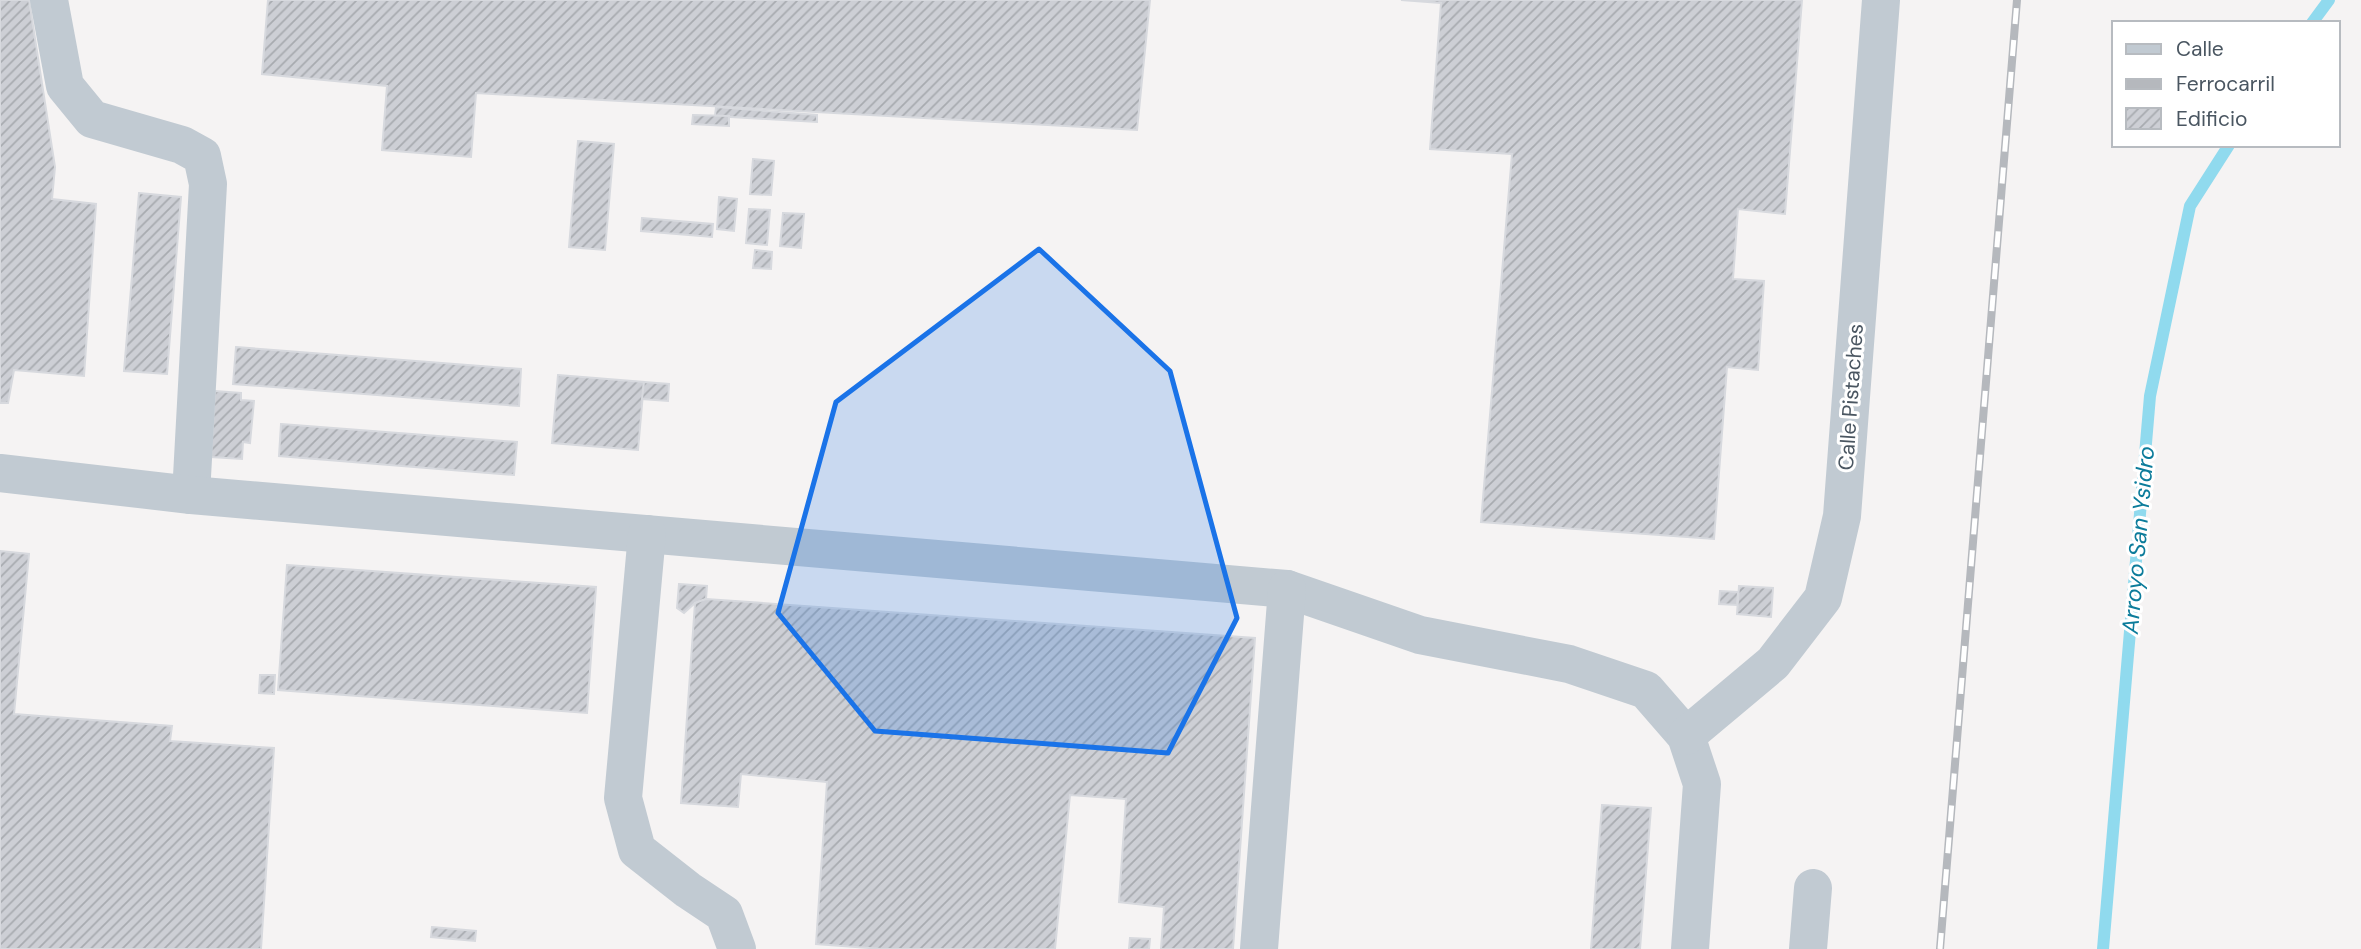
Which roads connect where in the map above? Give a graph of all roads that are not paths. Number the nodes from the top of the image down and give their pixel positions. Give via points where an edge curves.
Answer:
1 (49, 0) edge
2 (1881, 0) edge
3 (0, 473) edge
4 (191, 495) junction
5 (647, 534) junction
6 (1287, 589) junction
7 (1686, 736) junction
8 (1813, 888) dead end
9 (737, 949) edge
10 (1259, 949) edge
11 (1690, 949) edge
12 (1808, 949) edge

1 - 4 lane via 65,86 92,118 182,145 202,156 208,184
2 - 7 lane, Calle Pistaches via 1842,516 1822,598 1773,663
3 - 4 lane
4 - 5 lane
5 - 6 lane
5 - 9 lane via 623,798 637,850 724,914
6 - 7 lane via 1420,635 1569,664 1646,690
6 - 10 lane
7 - 11 lane via 1702,784
8 - 12 lane

